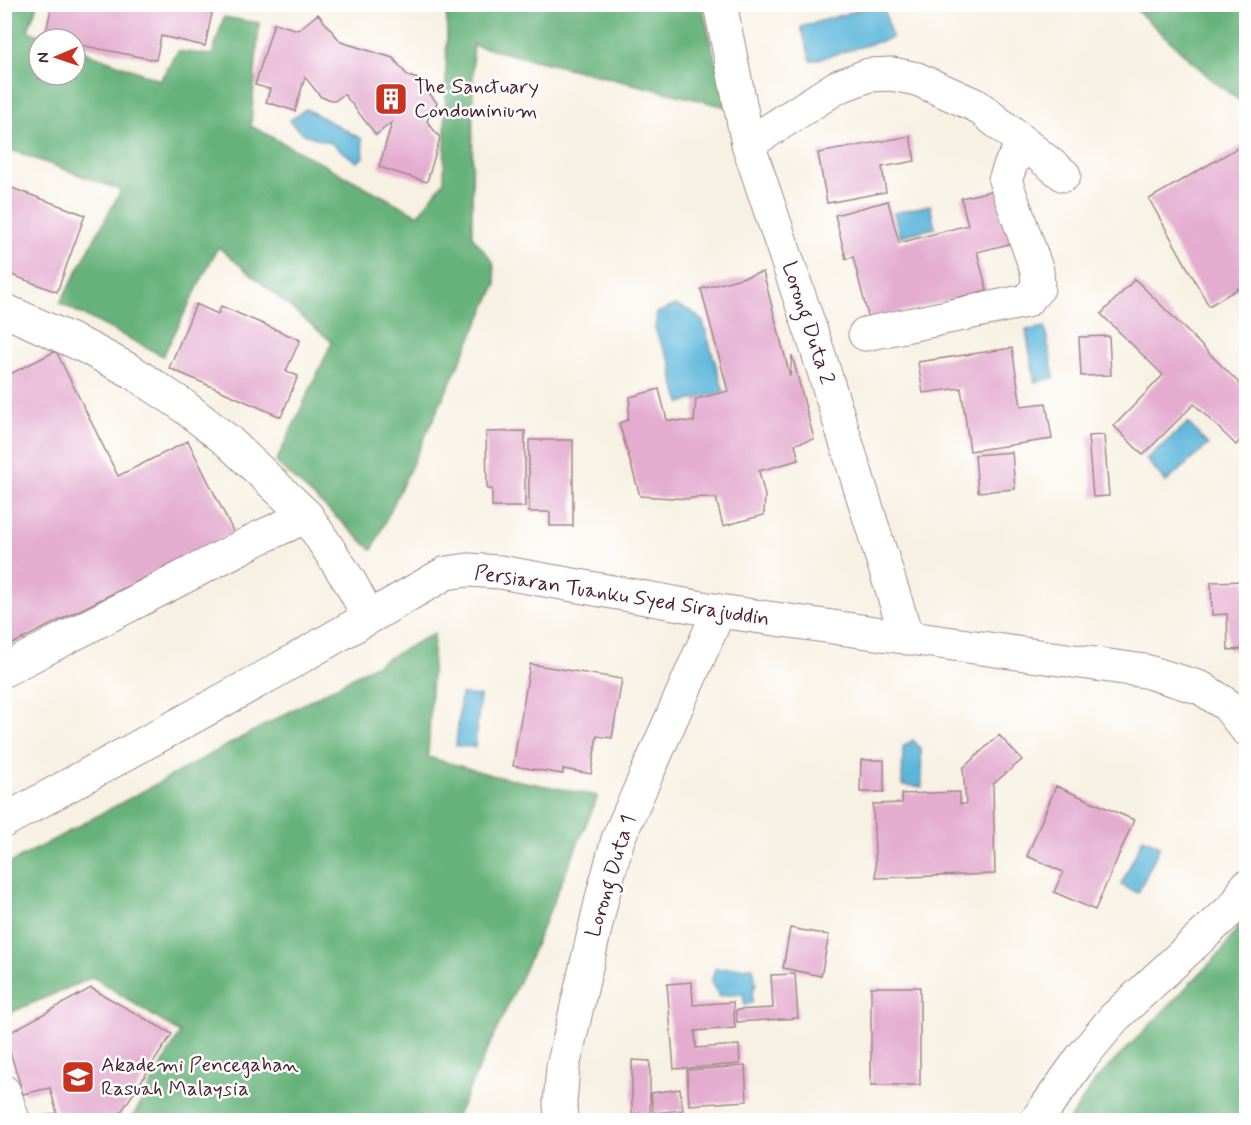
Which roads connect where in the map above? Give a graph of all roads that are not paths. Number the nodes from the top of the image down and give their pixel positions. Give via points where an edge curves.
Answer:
1 (720, 4) edge
2 (1024, 143) junction
3 (748, 144) junction
4 (1064, 175) dead end
5 (4, 310) edge
6 (865, 334) dead end
7 (308, 516) junction
8 (719, 611) junction
9 (369, 617) junction
10 (907, 638) junction
11 (4, 670) edge
12 (1246, 729) edge
13 (4, 821) edge
14 (1246, 887) edge
15 (4, 1092) edge
16 (13, 1120) edge
17 (561, 1120) edge
18 (1036, 1120) edge

1 - 3 street, Lorong Duta 2
2 - 3 street via 977,106 917,79 892,74 869,75 837,87
2 - 4 street
2 - 6 street via 1005,180 1037,271 1038,288 1026,301
3 - 10 street, Lorong Duta 2
5 - 7 street via 84,346 181,404 229,442
7 - 9 street
7 - 11 street
8 - 9 street, Persiaran Tuanku Syed Sirajuddin via 500,572 468,570 446,573
8 - 10 street, Persiaran Tuanku Syed Sirajuddin
8 - 17 street, Lorong Duta 1 via 618,839 563,1066
9 - 13 street, Persiaran Tuanku Syed Sirajuddin
10 - 12 street, Persiaran Tuanku Syed Sirajuddin via 1145,671 1201,688 1227,705
14 - 18 street via 1237,904 1114,1018
15 - 16 street

